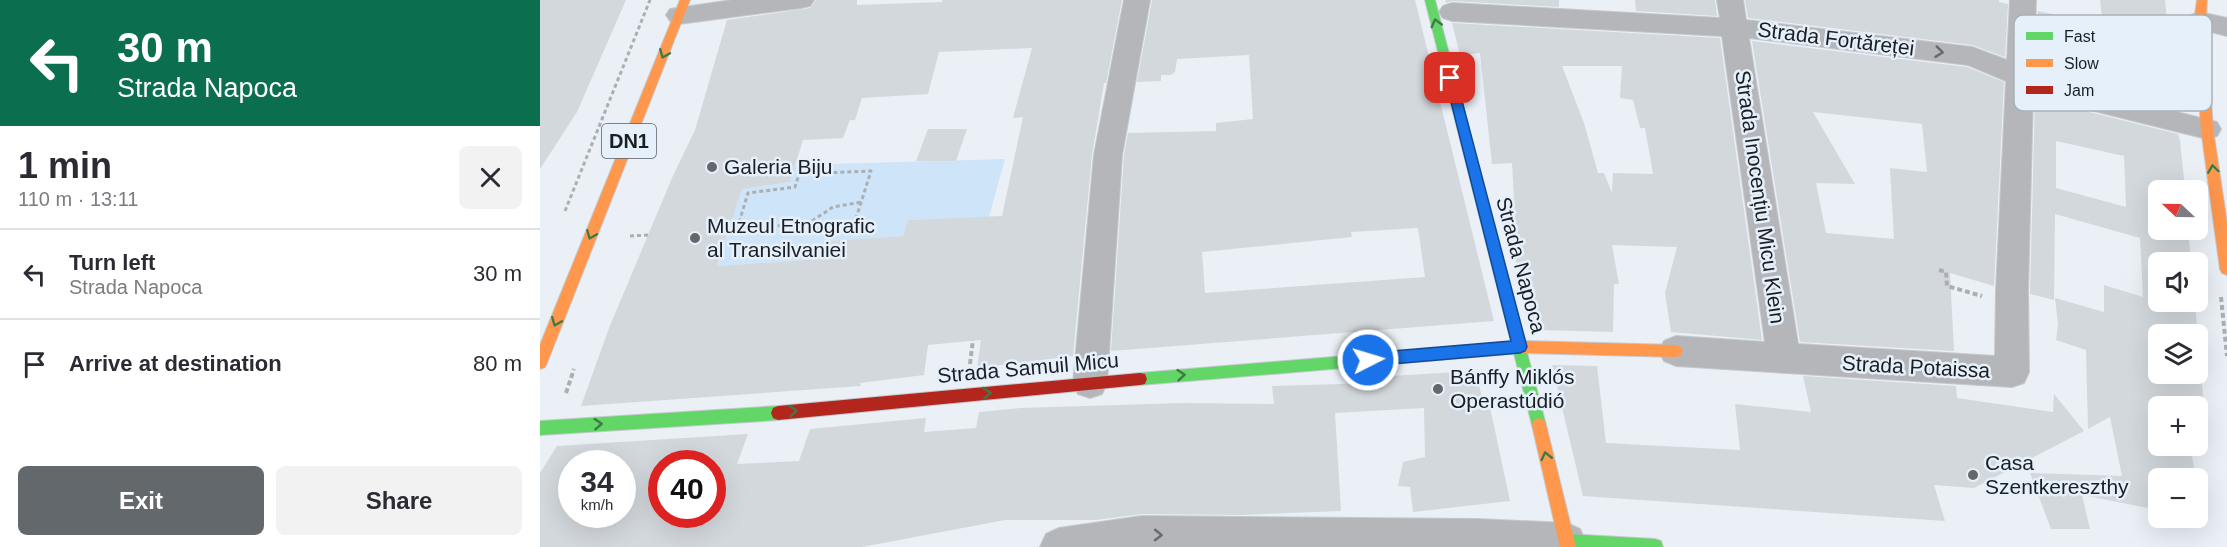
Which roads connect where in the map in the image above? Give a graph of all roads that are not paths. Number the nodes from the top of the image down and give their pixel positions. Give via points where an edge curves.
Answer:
1 (801, 0) edge
2 (1137, 0) edge
3 (1730, 0) edge
4 (2023, 0) edge
5 (1441, 6) edge
6 (682, 7) edge
7 (2022, 15) edge
8 (2212, 18) edge
9 (2227, 27) edge
10 (1735, 28) junction
11 (2014, 75) edge
12 (2017, 111) edge
13 (2132, 111) edge
14 (2206, 111) edge
15 (2207, 129) junction
16 (2227, 269) edge
17 (1520, 347) junction
18 (1676, 351) joint
19 (1784, 359) junction
20 (540, 363) edge
21 (1090, 383) junction
22 (540, 428) edge
23 (1567, 545) edge
24 (1610, 546) edge
25 (1059, 547) edge
26 (1654, 547) edge

1 - 6 street
2 - 21 street via 1108,155
3 - 10 street, Strada Inocențiu Micu Klein
4 - 7 street, Strada Potaissa
5 - 10 street, Strada Fortăreței
17 -> 5 main road, Strada Napoca
6 -> 20 main road, DN1
8 - 9 street
10 -> 11 street, Strada Fortăreței via 1972,56
10 - 19 street, Strada Inocențiu Micu Klein
12 - 19 street, Strada Potaissa via 2001,294 2012,372
13 - 15 street, Strada Fortăreței
14 - 15 main road
16 -> 15 main road
17 - 18 main road, Strada Potaissa
21 -> 17 main road, Strada Samuil Micu
23 -> 17 main road, Strada Napoca
18 - 19 street, Strada Potaissa
22 -> 21 main road, Strada Samuil Micu via 789,412
23 - 24 main road
25 -> 23 street via 1142,535 1477,538
24 - 26 main road

